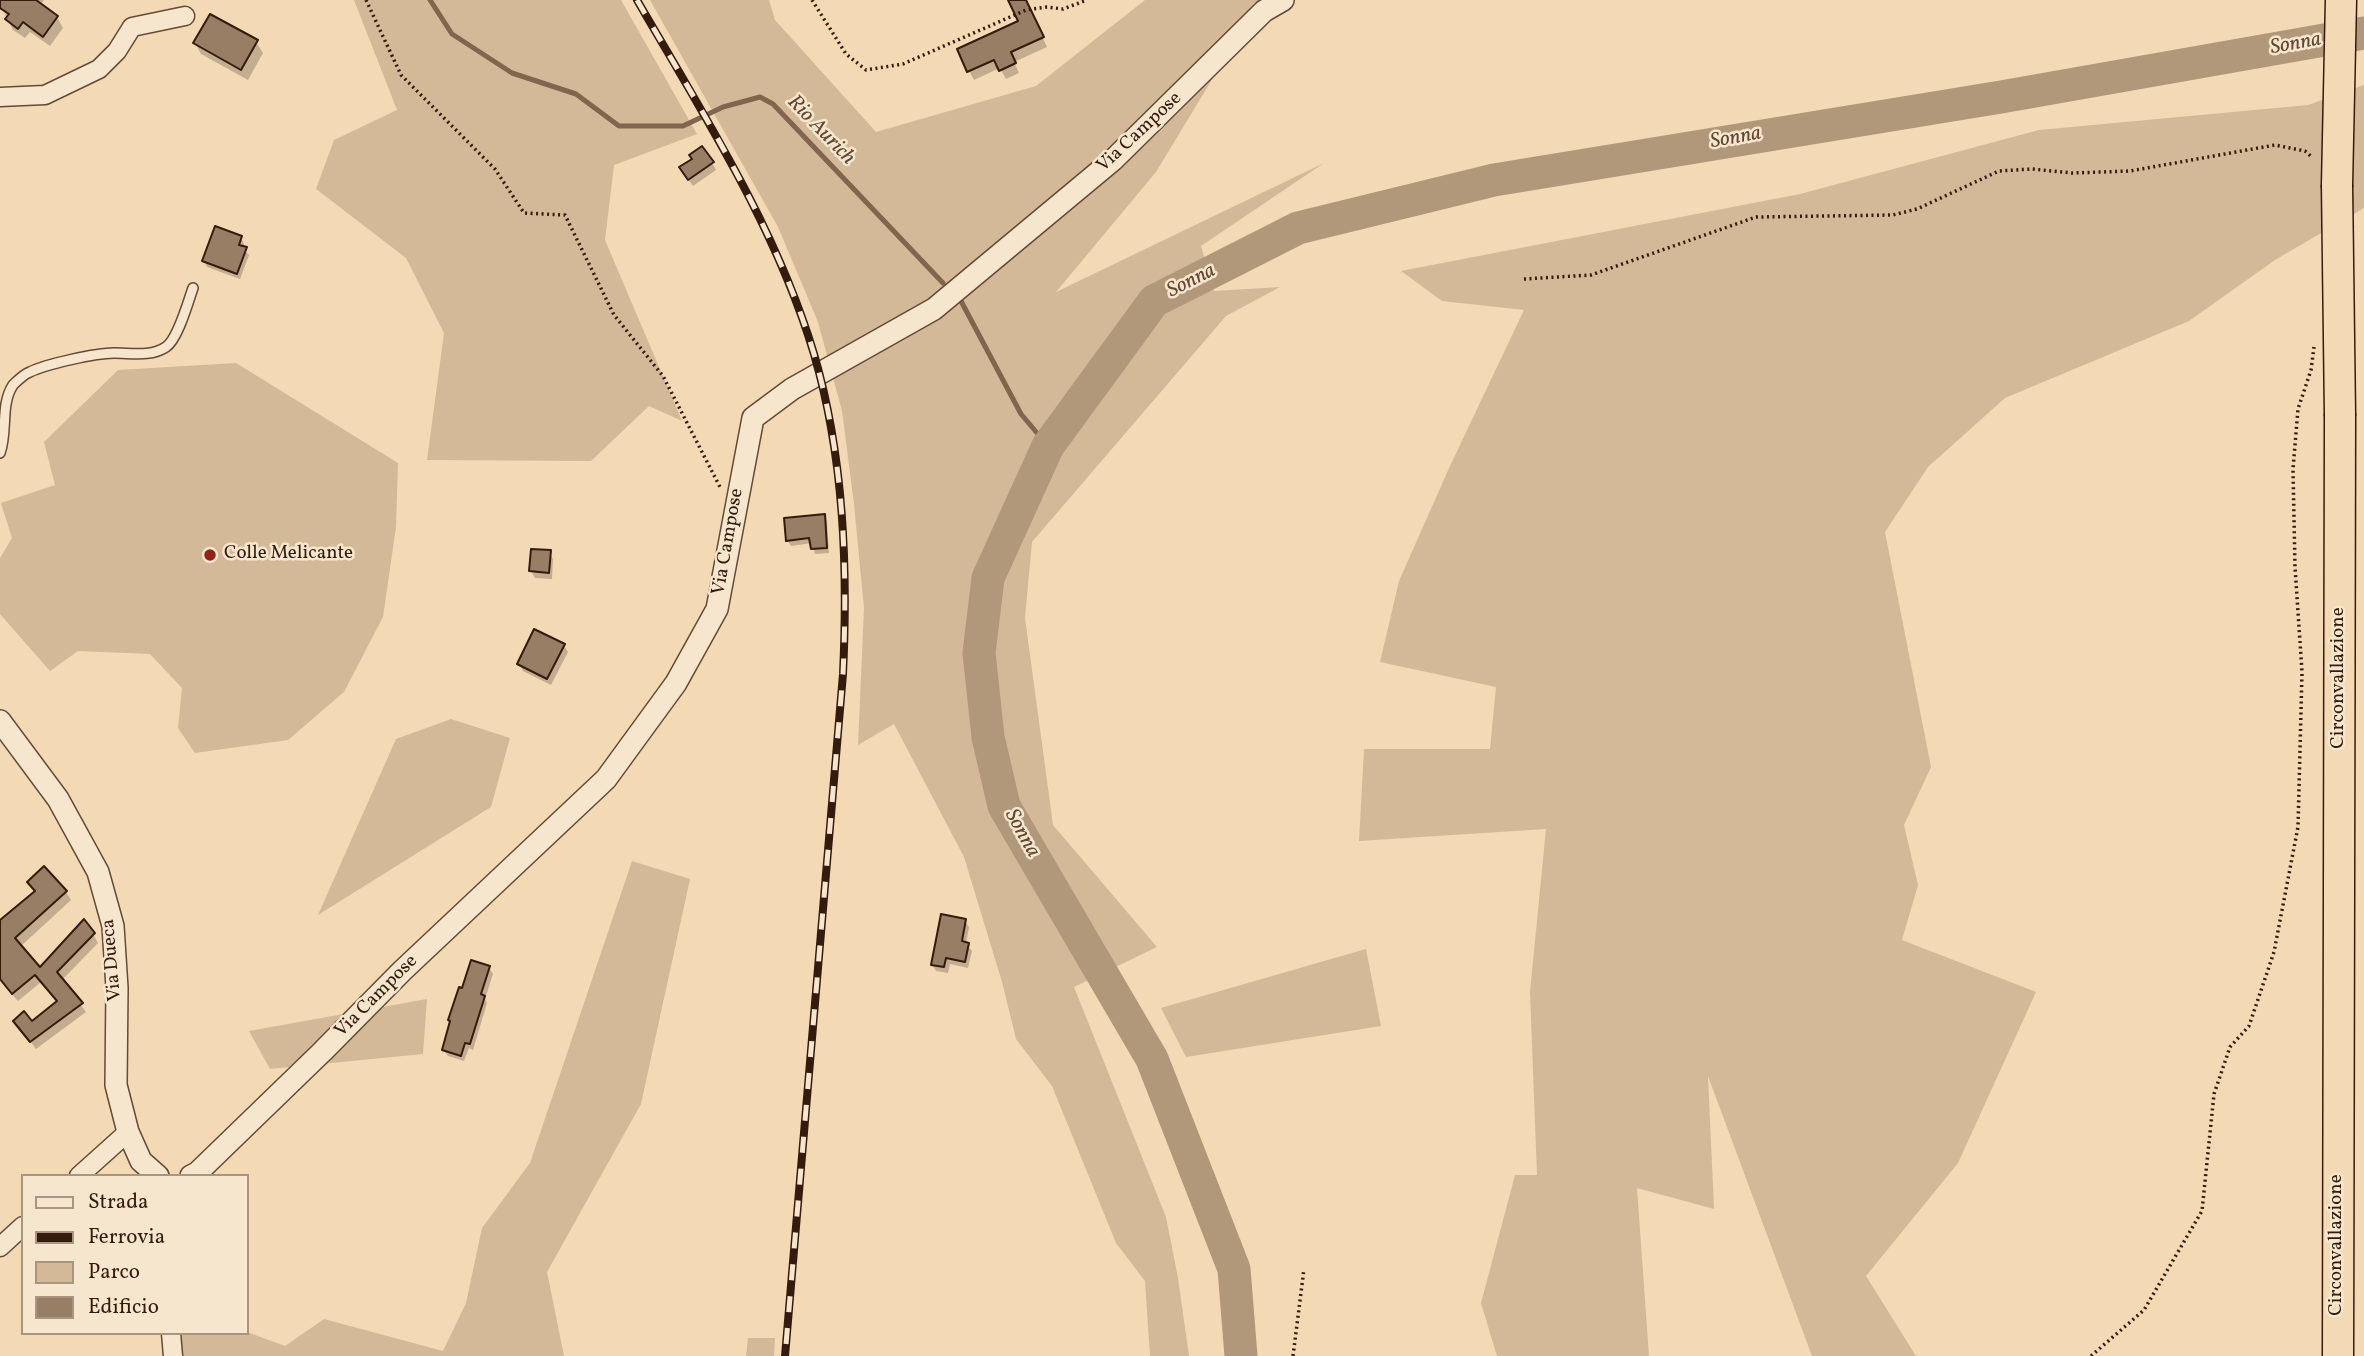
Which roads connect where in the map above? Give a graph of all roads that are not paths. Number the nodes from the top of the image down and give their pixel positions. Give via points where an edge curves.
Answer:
1 (1283, 0) edge
2 (2341, 0) edge
3 (185, 16) dead end
4 (0, 97) edge
5 (193, 288) dead end
6 (0, 453) edge
7 (0, 721) edge
8 (128, 1132) junction
9 (81, 1174) edge
10 (156, 1174) edge
11 (195, 1174) edge
12 (21, 1228) edge
13 (0, 1247) edge
14 (172, 1335) edge
15 (173, 1356) edge
16 (2338, 1356) edge

1 - 11 street, Via Campose via 1264,11 1113,160 934,309 792,388 753,418 717,609 677,682 606,779
2 - 16 highway, Circonvallazione, bridge via 2337,185
3 - 4 street via 132,27 99,69 45,94
5 - 6 lane via 169,346 150,354 111,353 28,372 12,386 5,402
7 - 8 street, Via Dueca via 58,799 98,872 113,926 116,1085
8 - 9 street
8 - 10 street, Via Dueca via 141,1161
12 - 13 street
14 - 15 street

